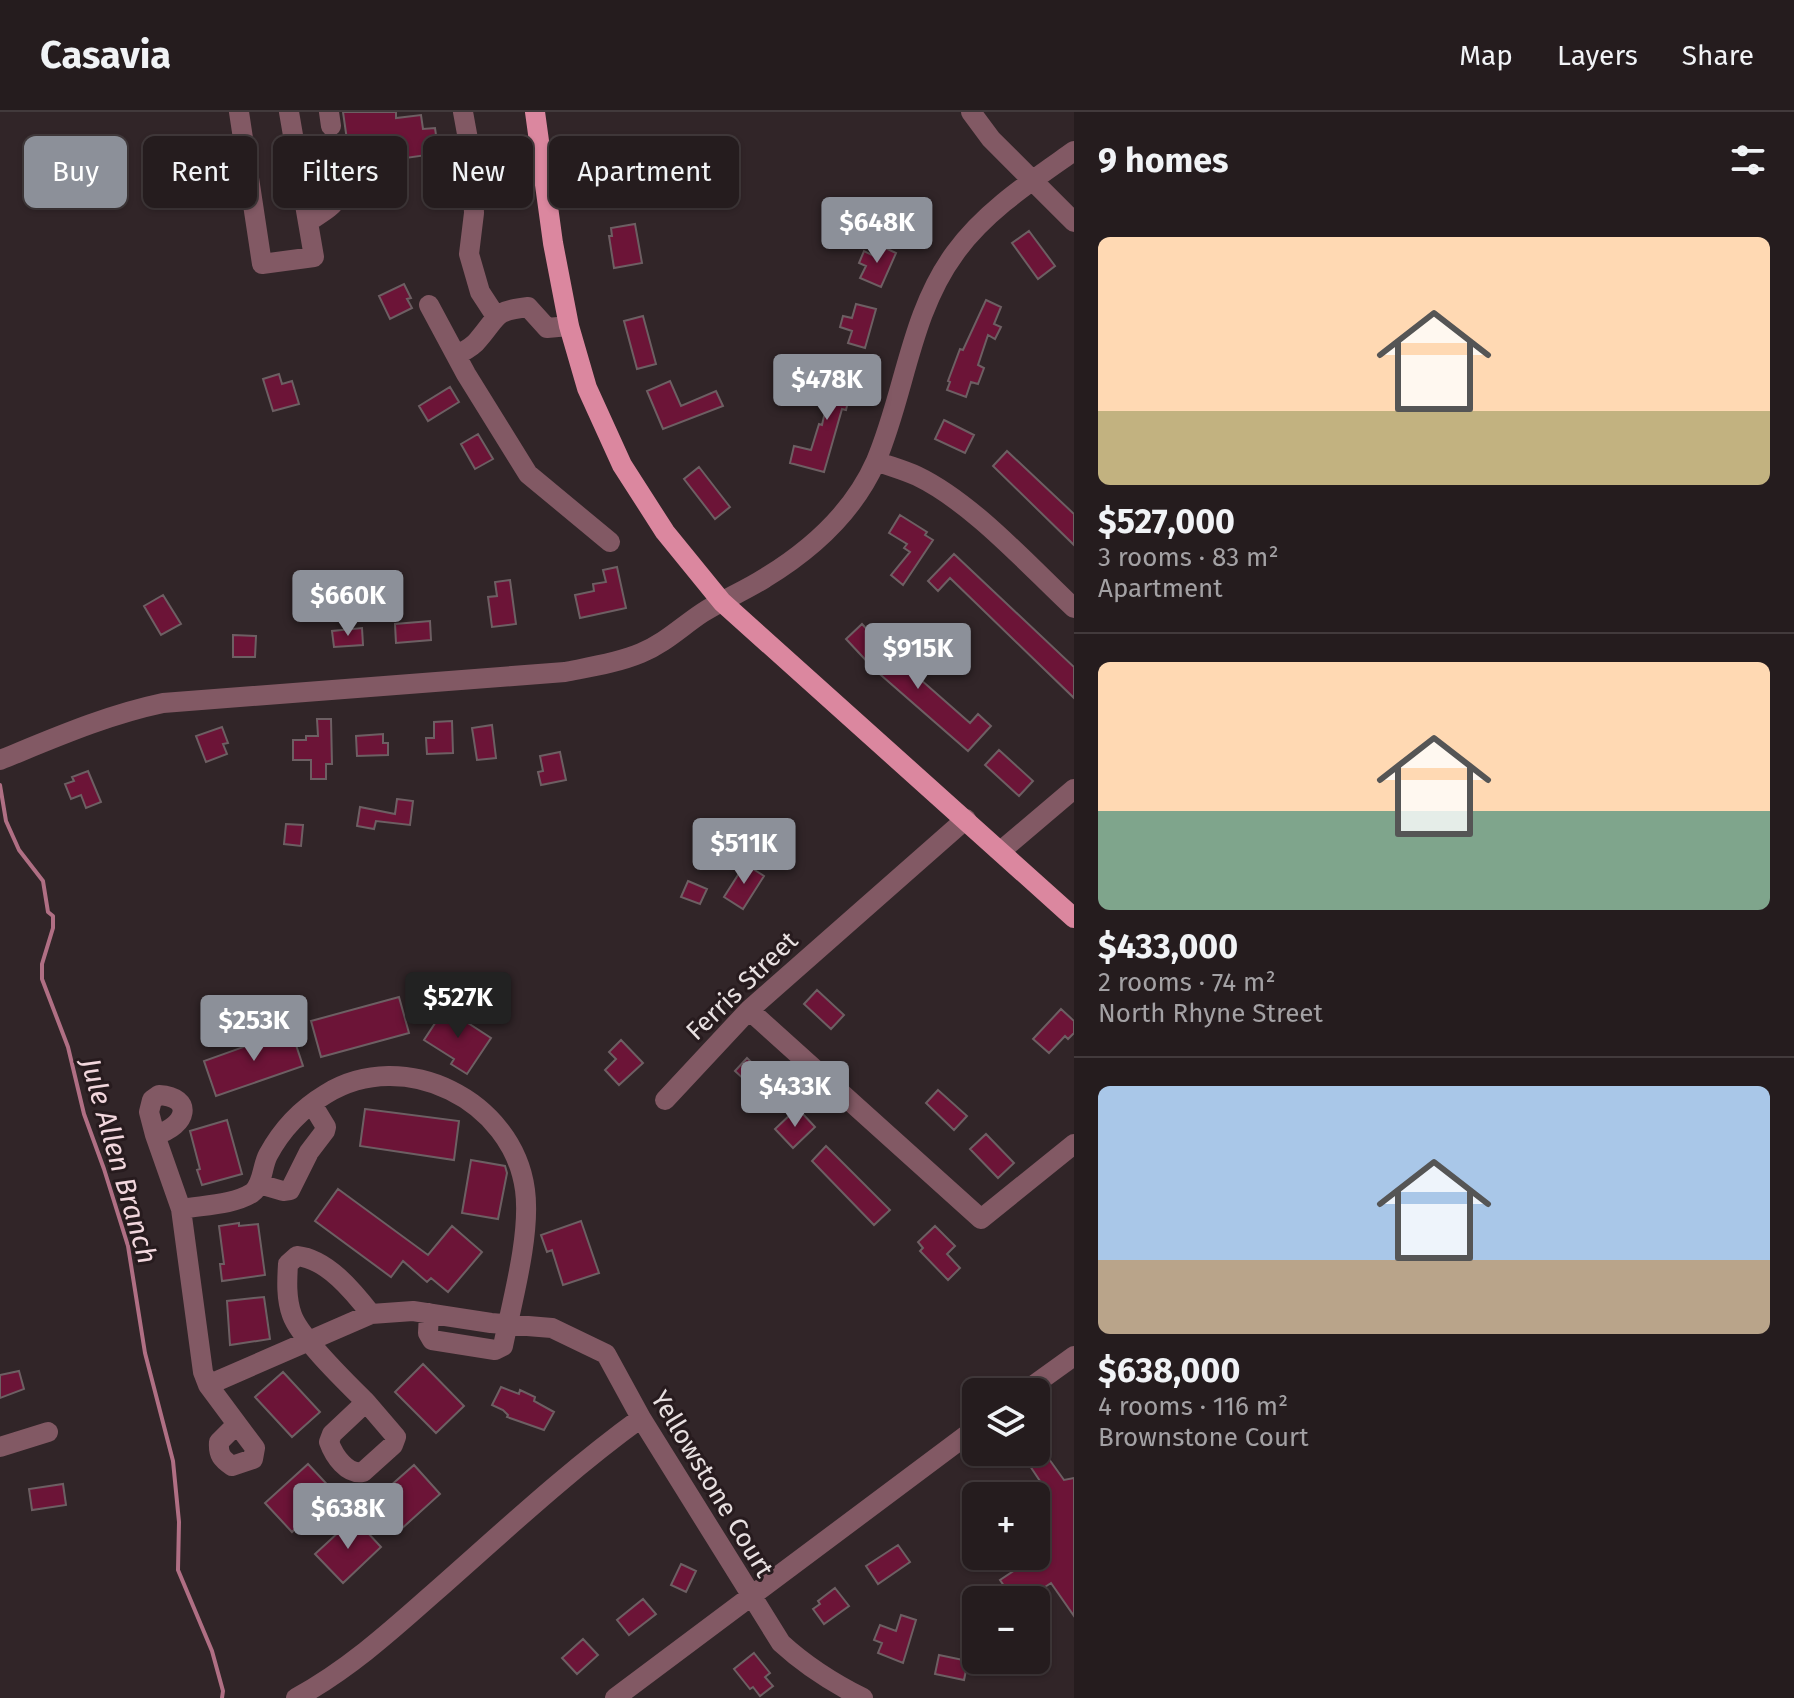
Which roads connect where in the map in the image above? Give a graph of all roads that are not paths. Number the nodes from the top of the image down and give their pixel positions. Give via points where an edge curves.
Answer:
1 (239, 112) edge
2 (289, 112) edge
3 (463, 112) edge
4 (535, 112) edge
5 (971, 112) edge
6 (1074, 151) edge
7 (1033, 180) junction
8 (329, 208) edge
9 (308, 222) junction
10 (1074, 222) edge
11 (429, 305) dead end
12 (495, 315) junction
13 (569, 326) junction
14 (457, 355) junction
15 (876, 461) junction
16 (610, 542) dead end
17 (722, 602) junction
18 (1074, 608) edge
19 (0, 760) edge
20 (1074, 789) edge
21 (966, 819) junction
22 (1002, 850) junction
23 (1074, 918) edge
24 (749, 1010) junction
25 (665, 1100) dead end
26 (312, 1104) junction
27 (155, 1135) dead end
28 (1074, 1144) edge
29 (259, 1184) junction
30 (181, 1209) junction
31 (371, 1314) junction
32 (507, 1323) junction
33 (310, 1340) junction
34 (1074, 1356) edge
35 (1043, 1378) edge
36 (208, 1385) junction
37 (366, 1402) dead end
38 (641, 1418) junction
39 (237, 1424) dead end
40 (48, 1432) dead end
41 (962, 1439) edge
42 (0, 1447) edge
43 (751, 1597) junction
44 (296, 1698) edge
45 (615, 1698) edge
46 (863, 1698) edge

1 - 9 street via 262,264 314,257
2 - 9 street
3 - 12 street via 472,161 469,254 480,292
4 - 13 main road
5 - 7 street
6 - 7 street
7 - 10 street
7 - 15 street via 980,224 939,277
8 - 9 street
11 - 14 street
12 - 13 street via 528,307 547,328
12 - 14 street via 477,343
13 - 17 main road via 587,388 622,465 665,532
14 - 16 street via 528,474
15 - 17 street via 838,521 777,570
15 - 18 street via 916,475 945,493
17 - 19 street via 641,653 605,664 454,682 163,703 81,727
17 - 21 main road
20 - 22 street
21 - 22 main road
21 - 24 street, Ferris Street
22 - 23 main road
24 - 25 street, Ferris Street
24 - 28 street via 981,1219
26 - 29 street via 279,1135
26 - 29 street via 325,1131 290,1190
26 - 32 street via 359,1079 423,1079 452,1090 496,1123 526,1192
27 - 30 street
29 - 30 street via 235,1200
30 - 36 street
31 - 32 street, Yellowstone Court via 413,1311
31 - 33 street, Yellowstone Court
31 - 33 street via 332,1273 312,1258 297,1256 288,1264 289,1303 292,1317
32 - 38 street, Yellowstone Court via 552,1328 606,1354
33 - 36 street, Yellowstone Court
33 - 37 street
34 - 35 street
36 - 39 street
38 - 43 street, Yellowstone Court
38 - 44 street via 596,1450 384,1637
40 - 42 street
41 - 43 street
43 - 45 street
43 - 46 street, Yellowstone Court via 781,1643

